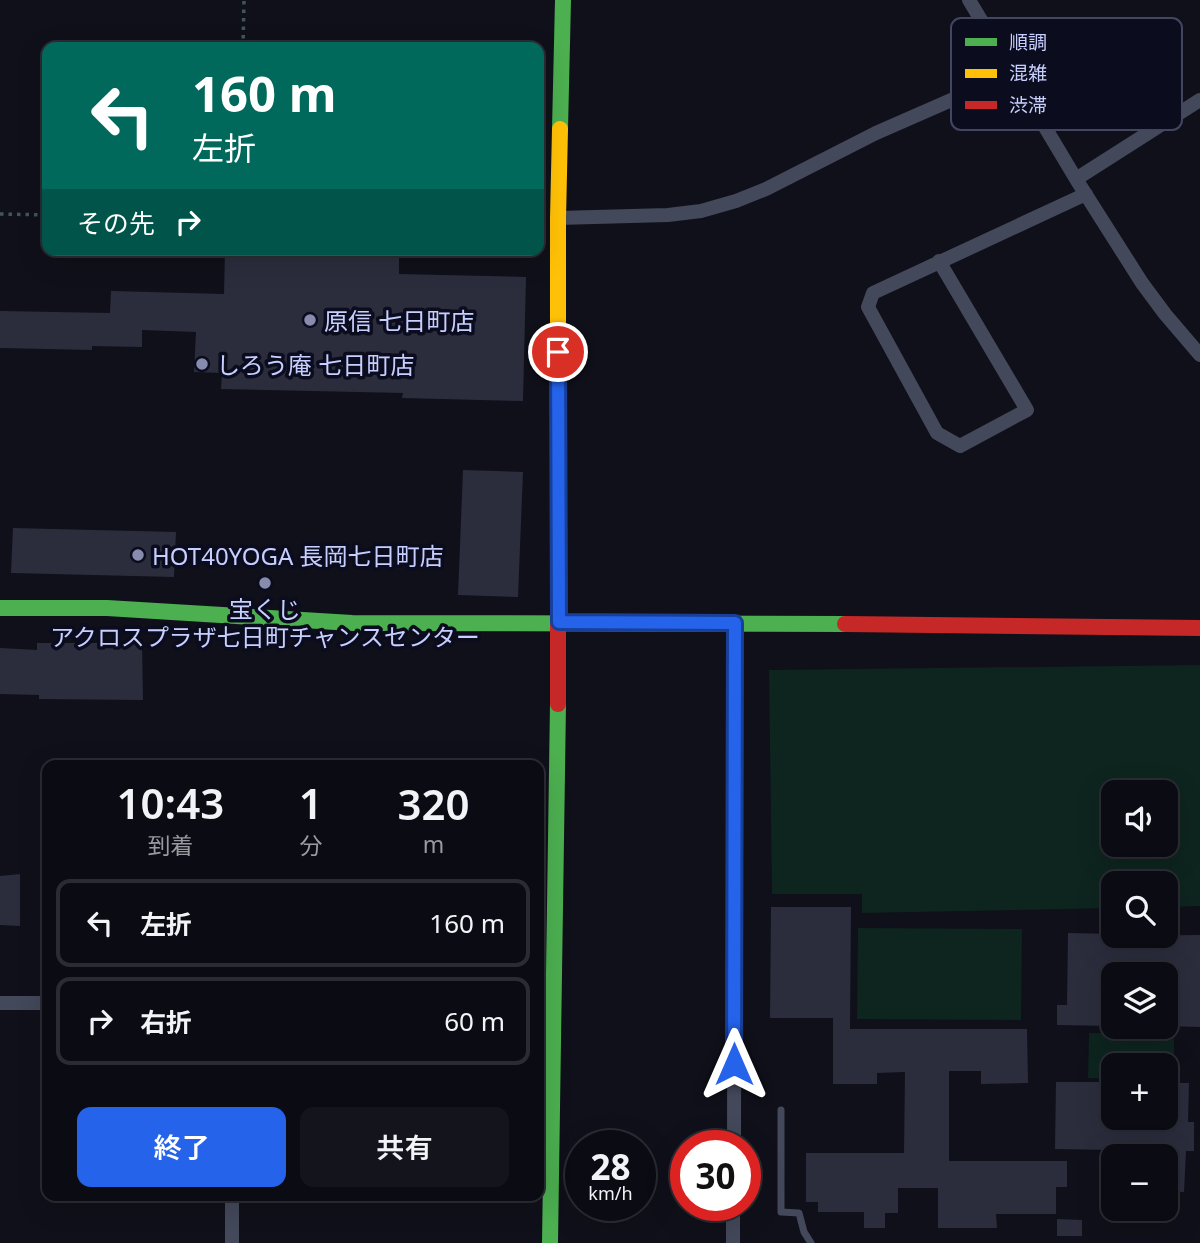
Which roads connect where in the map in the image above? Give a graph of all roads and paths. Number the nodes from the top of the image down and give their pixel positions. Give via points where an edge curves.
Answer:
1 (244, 0) edge
2 (563, 0) edge
3 (969, 0) edge
4 (980, 18) edge
5 (243, 42) edge
6 (951, 100) edge
7 (1200, 100) edge
8 (1182, 111) edge
9 (1047, 130) edge
10 (1152, 130) edge
11 (1076, 178) junction
12 (1086, 194) junction
13 (0, 214) edge
14 (42, 215) edge
15 (558, 218) junction
16 (939, 261) junction
17 (1200, 355) edge
18 (0, 608) edge
19 (559, 622) junction
20 (735, 623) junction
21 (1200, 628) edge
22 (0, 1003) edge
23 (42, 1003) edge
24 (781, 1110) dead end
25 (734, 1130) edge
26 (232, 1201) edge
27 (733, 1221) edge
28 (232, 1243) edge
29 (550, 1243) edge
30 (733, 1243) edge
31 (811, 1243) edge

1 - 5 path
2 - 15 street
3 - 4 street
6 - 15 street via 736,201 668,215
7 - 8 street
9 - 11 street
10 - 11 street
11 - 12 street
12 - 16 street
12 - 17 street via 1142,284
13 - 14 path
15 - 19 street
16 - 16 street via 873,293 868,307 937,433 960,446 1027,410
18 - 19 street via 107,608 352,623
19 - 20 street
19 - 29 street
20 - 21 street
20 - 25 street
22 - 23 street
24 - 31 lane via 781,1212 799,1213
26 - 28 street
27 - 30 street

